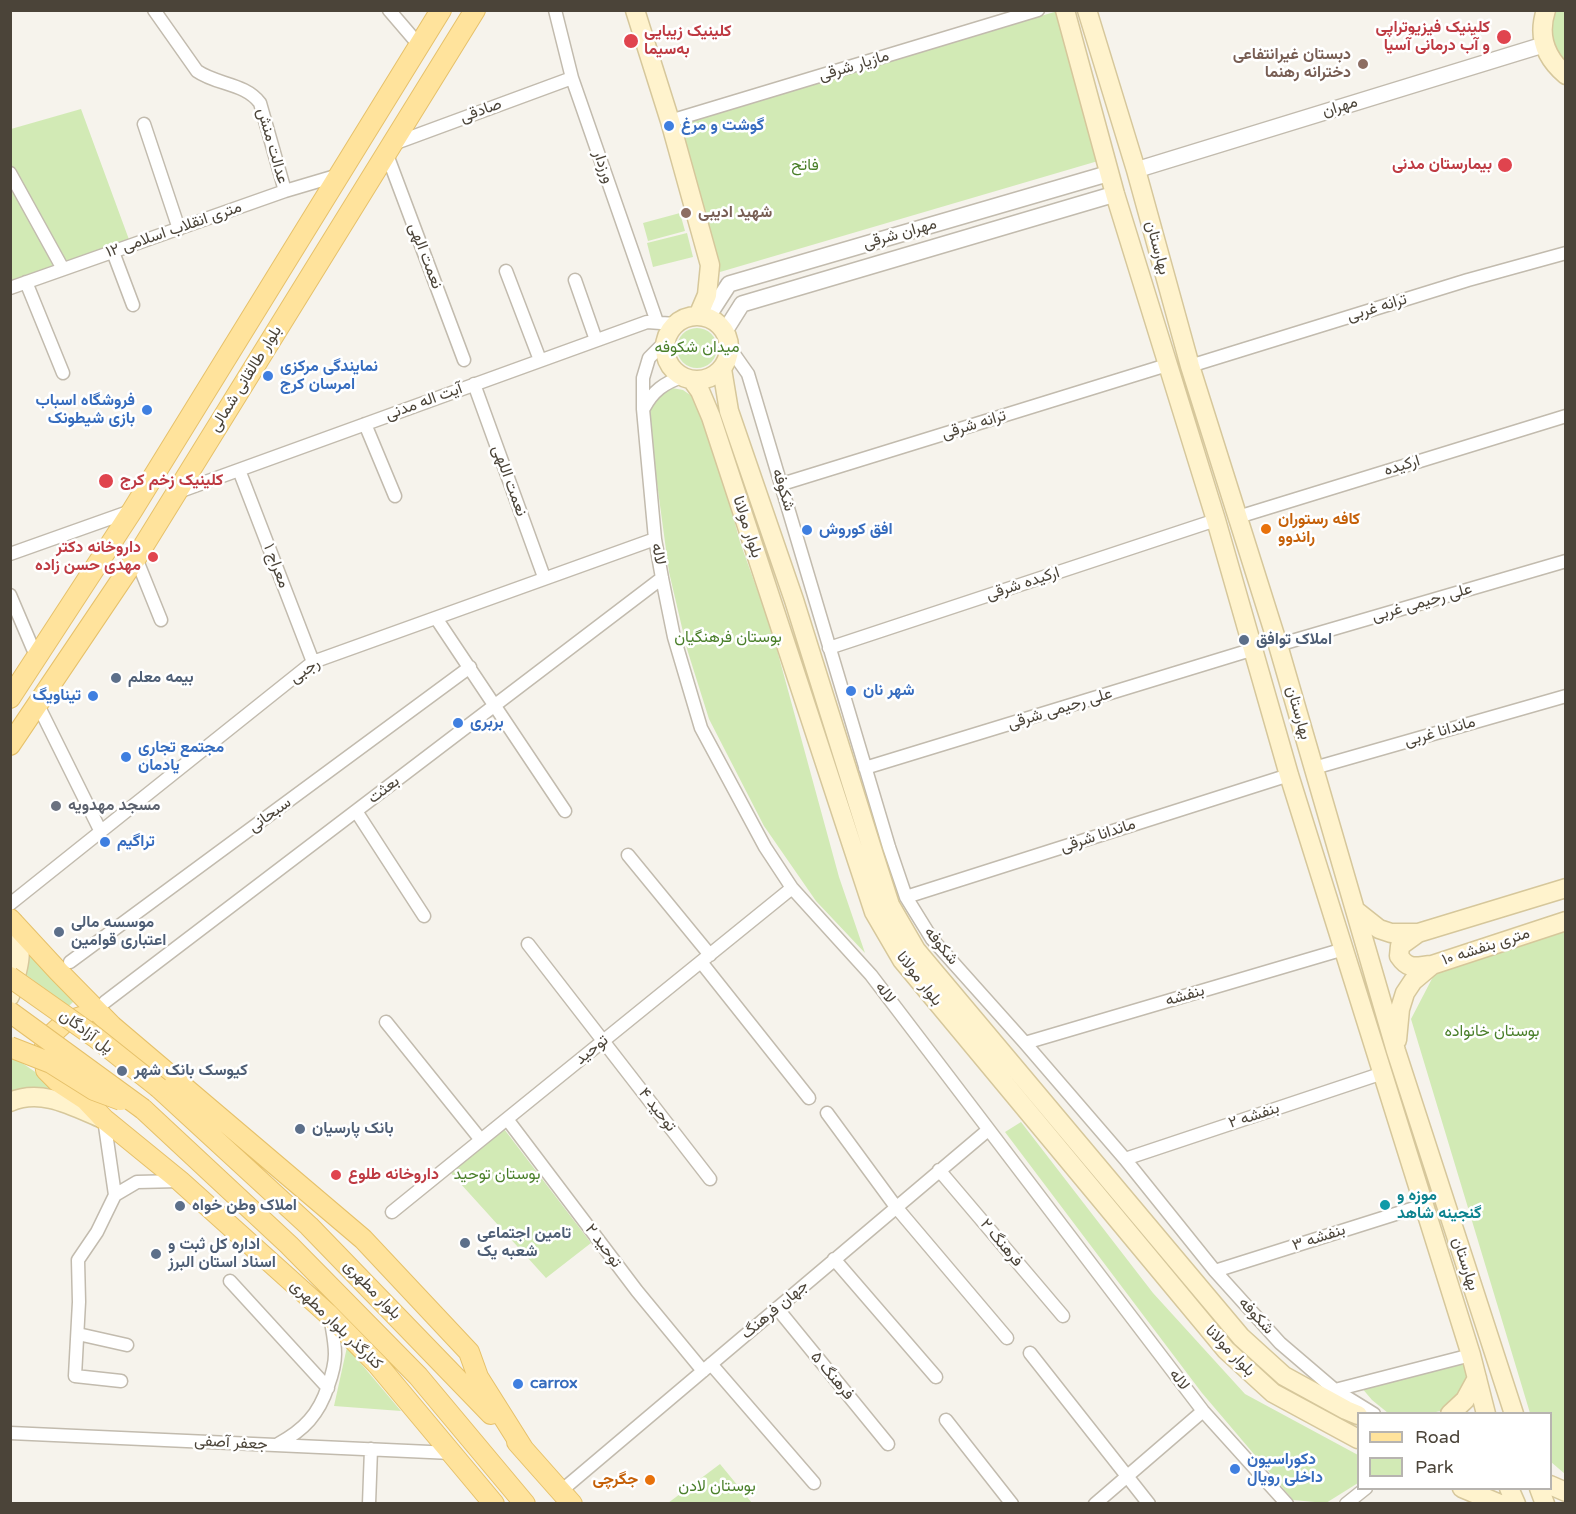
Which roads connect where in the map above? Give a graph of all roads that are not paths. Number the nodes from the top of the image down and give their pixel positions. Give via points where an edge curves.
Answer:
1 (154, 10) edge
2 (389, 10) edge
3 (441, 10) edge
4 (475, 10) edge
5 (555, 10) edge
6 (635, 10) edge
7 (1038, 10) edge
8 (1065, 10) edge
9 (1087, 10) edge
10 (1545, 10) edge
11 (419, 45) junction
12 (1543, 45) junction
13 (1566, 75) edge
14 (572, 78) junction
15 (670, 121) junction
16 (144, 124) dead end
17 (388, 149) junction
18 (1136, 170) junction
19 (10, 173) edge
20 (1110, 173) junction
21 (339, 175) junction
22 (285, 191) junction
23 (1115, 194) junction
24 (179, 229) junction
25 (113, 252) junction
26 (1566, 253) edge
27 (63, 269) junction
28 (506, 271) dead end
29 (574, 280) dead end
30 (26, 282) junction
31 (10, 288) edge
32 (133, 305) dead end
33 (703, 317) junction
34 (666, 323) junction
35 (727, 339) junction
36 (596, 340) junction
37 (665, 342) junction
38 (464, 360) dead end
39 (540, 360) junction
40 (1167, 365) junction
41 (1190, 366) junction
42 (722, 369) junction
43 (63, 373) dead end
44 (687, 379) junction
45 (474, 384) junction
46 (643, 409) junction
47 (1566, 416) edge
48 (365, 424) junction
49 (239, 470) junction
50 (782, 484) junction
51 (175, 493) junction
52 (395, 496) dead end
53 (132, 511) junction
54 (1238, 517) junction
55 (1216, 520) junction
56 (655, 539) junction
57 (10, 554) edge
58 (136, 558) junction
59 (1566, 561) edge
60 (544, 578) junction
61 (662, 578) junction
62 (10, 595) edge
63 (435, 618) junction
64 (161, 620) dead end
65 (1278, 645) junction
66 (829, 648) junction
67 (33, 649) dead end
68 (1254, 649) junction
69 (313, 662) junction
70 (470, 667) junction
71 (1566, 696) edge
72 (10, 698) edge
73 (38, 704) junction
74 (496, 705) junction
75 (10, 745) edge
76 (865, 768) junction
77 (1314, 768) junction
78 (1289, 775) junction
79 (356, 811) junction
80 (565, 811) dead end
81 (100, 830) junction
82 (628, 855) dead end
83 (792, 888) junction
84 (1566, 888) edge
85 (906, 897) junction
86 (1355, 910) junction
87 (11, 915) edge
88 (424, 916) dead end
89 (1566, 921) edge
90 (1418, 933) junction
91 (528, 944) dead end
92 (1344, 949) junction
93 (705, 958) junction
94 (70, 963) dead end
95 (1432, 965) junction
96 (10, 977) edge
97 (10, 996) edge
98 (105, 1002) dead end
99 (10, 1012) edge
100 (386, 1022) dead end
101 (112, 1026) junction
102 (604, 1041) junction
103 (1025, 1043) junction
104 (10, 1047) edge
105 (1396, 1051) junction
106 (1383, 1073) junction
107 (159, 1088) joint
108 (809, 1098) dead end
109 (10, 1102) edge
110 (143, 1108) junction
111 (827, 1113) dead end
112 (104, 1119) junction
113 (507, 1119) junction
114 (988, 1130) junction
115 (481, 1140) junction
116 (1125, 1159) junction
117 (939, 1170) junction
118 (710, 1179) dead end
119 (180, 1181) junction
120 (115, 1195) junction
121 (1424, 1205) junction
122 (896, 1207) junction
123 (392, 1212) dead end
124 (834, 1259) junction
125 (1215, 1272) junction
126 (230, 1281) dead end
127 (777, 1308) junction
128 (329, 1315) junction
129 (1063, 1316) dead end
130 (78, 1334) junction
131 (1007, 1338) dead end
132 (127, 1344) dead end
133 (1029, 1353) dead end
134 (1471, 1355) junction
135 (707, 1367) junction
136 (936, 1377) dead end
137 (1477, 1378) junction
138 (120, 1381) dead end
139 (328, 1388) junction
140 (1335, 1390) junction
141 (1203, 1411) junction
142 (1372, 1412) edge
143 (1451, 1412) edge
144 (1486, 1412) edge
145 (1514, 1412) edge
146 (1357, 1414) edge
147 (946, 1420) dead end
148 (10, 1433) edge
149 (1357, 1438) edge
150 (888, 1444) dead end
151 (277, 1445) junction
152 (371, 1449) junction
153 (524, 1450) junction
154 (452, 1453) junction
155 (1127, 1476) junction
156 (814, 1483) dead end
157 (1552, 1485) edge
158 (1363, 1490) edge
159 (1467, 1490) edge
160 (1566, 1492) edge
161 (567, 1497) edge
162 (369, 1503) edge
163 (494, 1503) edge
164 (525, 1503) edge
165 (1012, 1503) edge
166 (1095, 1503) edge
167 (1149, 1503) edge
168 (1287, 1503) edge
169 (1346, 1503) edge
170 (1500, 1503) edge

1 - 22 street, عدالت منش via 197,71 253,93 260,103
2 - 11 street
3 - 11 main road, بلوار طالقانی شمالی
4 - 17 main road, بلوار طالقانی شمالی
5 - 14 street, ورزدار
6 - 15 main road
7 - 15 street, مازیار شرقی
8 - 20 main road, بهارستان
9 - 18 main road, بهارستان
10 - 12 main road
11 - 21 main road, بلوار طالقانی شمالی
12 - 13 main road via 1553,64
12 - 18 street, مهران
14 - 17 street, صادقی
14 - 34 street, ورزدار
15 - 33 main road via 710,265
16 - 24 street
17 - 38 street, نعمت الهی
17 - 51 main road, بلوار طالقانی شمالی
18 - 41 main road, بهارستان
19 - 27 street
20 - 23 main road, بهارستان
20 - 33 street, مهران شرقی via 729,284
21 - 22 street, ۱۲ متری انقلاب اسلامی
21 - 53 main road, بلوار طالقانی شمالی
22 - 24 street, ۱۲ متری انقلاب اسلامی
23 - 35 street, مهران شرقی via 742,304
23 - 40 main road, بهارستان
24 - 25 street, ۱۲ متری انقلاب اسلامی
25 - 27 street, ۱۲ متری انقلاب اسلامی
25 - 32 street
26 - 41 street, ترانه غربی
27 - 30 street, ۱۲ متری انقلاب اسلامی
28 - 39 street
29 - 36 street
30 - 31 street, ۱۲ متری انقلاب اسلامی
30 - 43 street
33 - 34 main road via 690,316
33 - 35 main road via 714,321
34 - 36 street, آیت اله مدنی via 647,321
34 - 37 main road via 669,331
35 - 42 main road
35 - 50 street, شکوفه via 748,374
36 - 39 street, آیت اله مدنی
37 - 44 main road via 668,362
37 - 46 street, لاله via 645,368
39 - 45 street, آیت اله مدنی
40 - 50 street, ترانه شرقی
40 - 55 main road, بهارستان
41 - 54 main road, بهارستان
42 - 44 main road via 705,380
42 - 146 main road, بلوار مولانا via 729,411 794,600 890,905 916,950 1241,1336 1284,1376
44 - 46 street via 660,387
44 - 149 main road, بلوار مولانا via 700,391 711,417 874,912 902,960 1226,1350 1273,1393
45 - 48 street, آیت اله مدنی
45 - 60 street, نعمت اللهی
46 - 56 street, لاله
47 - 54 street, ارکیده
48 - 49 street, آیت اله مدنی
48 - 52 street
49 - 51 street, آیت اله مدنی
49 - 69 street, معراج ۱
50 - 66 street, شکوفه
51 - 58 main road, بلوار طالقانی شمالی
53 - 57 street
53 - 72 main road, بلوار طالقانی شمالی
54 - 65 main road, بهارستان
55 - 66 street, ارکیده شرقی
55 - 68 main road, بهارستان
56 - 60 street, رجبی
56 - 61 street, لاله
58 - 64 street
58 - 73 main road, بلوار طالقانی شمالی
59 - 65 street, علی رحیمی غربی
60 - 63 street, رجبی
61 - 74 street, بعثت
61 - 83 street, لاله via 674,637 701,728 765,847
62 - 67 street
63 - 69 street, رجبی
63 - 70 street
65 - 77 main road, بهارستان
66 - 76 street, شکوفه
68 - 76 street, علی رحیمی شرقی
68 - 78 main road, بهارستان
69 - 81 street, رجبی
70 - 74 street
70 - 94 street, سبحانی
71 - 77 street, ماندانا غربی
73 - 75 main road, بلوار طالقانی شمالی
73 - 81 street
74 - 79 street, بعثت
74 - 80 street
76 - 85 street, شکوفه
77 - 86 main road, بهارستان
78 - 85 street, ماندانا شرقی
78 - 92 main road, بهارستان
79 - 88 street
79 - 98 street, بعثت
81 - 87 street, رجبی
82 - 93 street
83 - 93 street, توحید
83 - 114 street, لاله via 871,975
84 - 90 main road, ۱۰ متری بنفشه
85 - 103 street, شکوفه via 932,939
86 - 90 main road, ۱۰ متری بنفشه via 1385,931
86 - 105 main road, بهارستان
87 - 97 main road via 18,934 20,967
87 - 101 main road
89 - 95 main road, ۱۰ متری بنفشه
90 - 95 main road via 1400,946 1399,956 1411,967
91 - 102 street, توحید ۴
92 - 103 street, بنفشه
92 - 106 main road, بهارستان
93 - 102 street, توحید
93 - 108 street
95 - 105 main road, ۱۰ متری بنفشه via 1405,993
96 - 107 main road, پل آزادگان, bridge
99 - 110 main road, پل آزادگان, bridge
100 - 115 street
101 - 112 main road, کنارگذر بلوار مطهری via 81,1016 65,1022 44,1049 46,1070
101 - 153 main road via 363,1239 469,1352 478,1377
102 - 113 street, توحید
102 - 118 street, توحید ۴
103 - 116 street, شکوفه
104 - 110 main road, bridge via 51,1063 94,1090
105 - 145 main road, بهارستان
106 - 116 street, بنفشه ۲
106 - 121 main road, بهارستان
107 - 153 main road, بلوار مطهری via 309,1226
109 - 112 main road via 35,1096 58,1100
110 - 164 main road, بلوار مطهری via 289,1245 418,1376
111 - 122 street
112 - 119 main road, کنارگذر بلوار مطهری
112 - 120 street
113 - 115 street, توحید
113 - 135 street, توحید ۲ via 637,1292
114 - 117 street, جهان فرهنگ
114 - 141 street, لاله
115 - 123 street, توحید
116 - 125 street, شکوفه
117 - 122 street, جهان فرهنگ
117 - 129 street, فرهنگ ۲
119 - 120 street via 137,1182
119 - 128 main road, کنارگذر بلوار مطهری
120 - 130 street via 78,1260
121 - 125 street, بنفشه ۳
121 - 134 main road, بهارستان
122 - 124 street, جهان فرهنگ
122 - 131 street
124 - 127 street, جهان فرهنگ
124 - 136 street
125 - 140 street, شکوفه via 1280,1343
126 - 139 street
127 - 135 street, جهان فرهنگ
127 - 150 street, فرهنگ ۵
128 - 139 street via 335,1353
128 - 154 main road, کنارگذر بلوار مطهری via 377,1364
130 - 132 street
130 - 138 street via 75,1376
133 - 155 street
134 - 137 main road, بهارستان
134 - 140 street
135 - 156 street, توحید ۲
135 - 161 street, جهان فرهنگ
137 - 143 main road via 1465,1400
137 - 144 main road, بهارستان
139 - 151 street via 312,1419
140 - 142 street, شکوفه
141 - 155 street
141 - 168 street, لاله
147 - 165 street
148 - 151 street, جعفر آصفی
151 - 152 street, جعفر آصفی
152 - 154 street, جعفر آصفی
152 - 162 street
153 - 161 main road, بلوار مطهری
154 - 163 main road, کنارگذر بلوار مطهری
155 - 166 street
155 - 167 street
157 - 160 main road
158 - 169 street
159 - 170 main road

